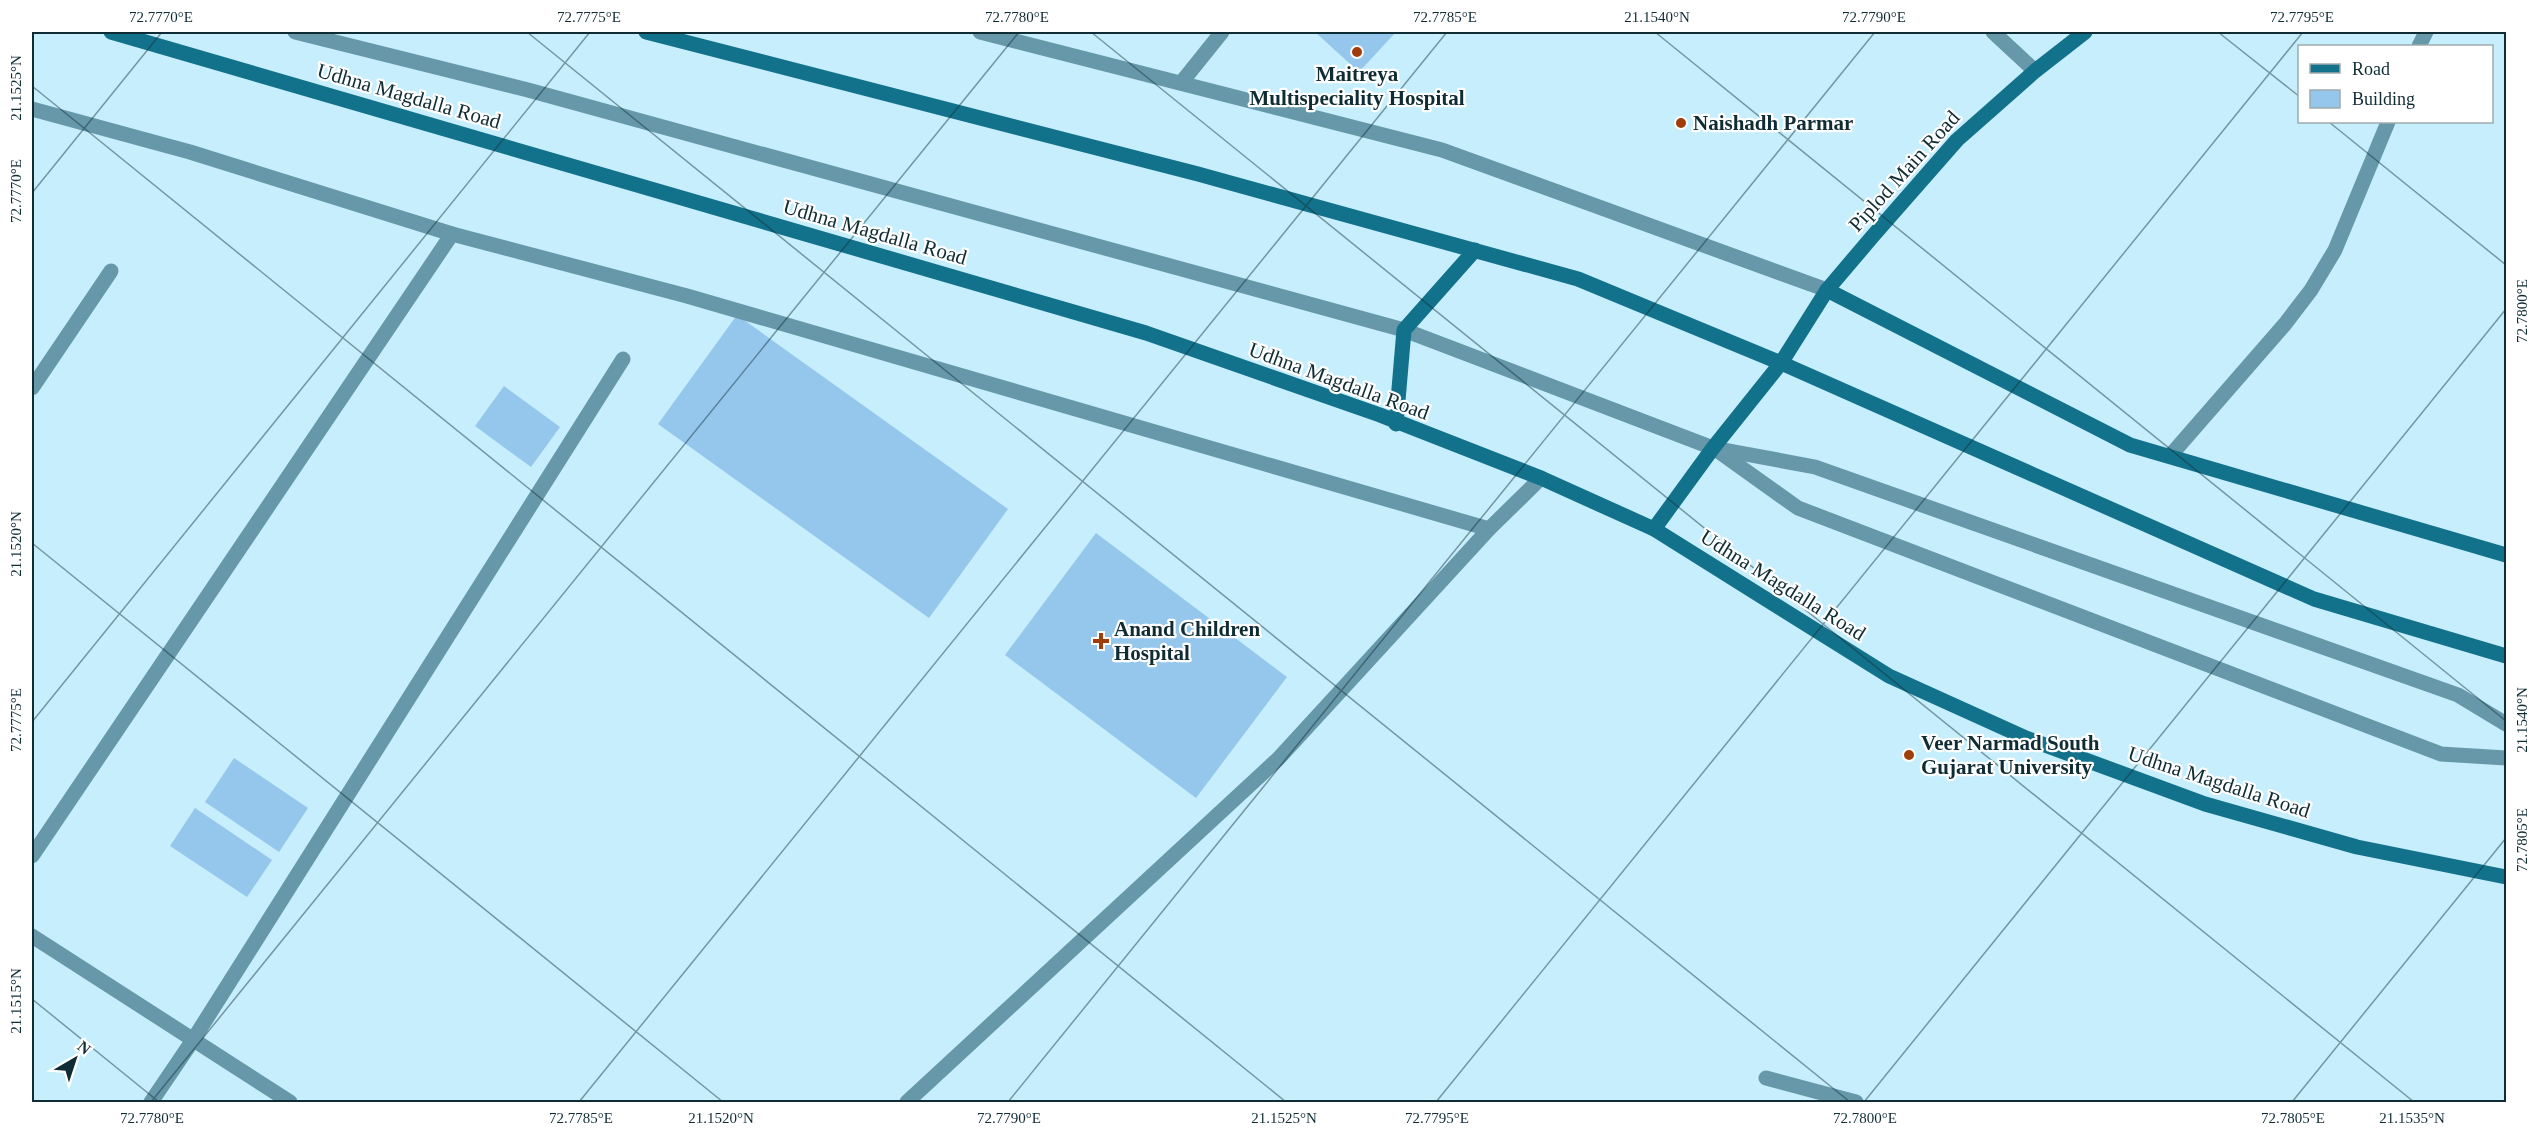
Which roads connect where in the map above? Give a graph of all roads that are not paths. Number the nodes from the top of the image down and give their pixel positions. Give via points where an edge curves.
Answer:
1 (111, 32) edge
2 (295, 32) edge
3 (646, 32) edge
4 (980, 32) edge
5 (1222, 32) edge
6 (1993, 32) edge
7 (2085, 32) edge
8 (997, 34) edge
9 (2035, 71) junction
10 (1181, 83) junction
11 (32, 109) edge
12 (2388, 123) edge
13 (452, 234) junction
14 (1475, 250) junction
15 (111, 271) dead end
16 (1827, 290) junction
17 (1404, 330) junction
18 (624, 358) dead end
19 (1781, 363) junction
20 (32, 388) edge
21 (1396, 424) junction
22 (1713, 448) junction
23 (2170, 456) junction
24 (1541, 478) junction
25 (1490, 529) junction
26 (1654, 530) junction
27 (2506, 555) edge
28 (2506, 656) edge
29 (2506, 724) edge
30 (2506, 758) edge
31 (32, 856) edge
32 (2506, 877) edge
33 (32, 936) edge
34 (193, 1040) junction
35 (1766, 1078) dead end
36 (151, 1102) edge
37 (290, 1102) edge
38 (906, 1102) edge
39 (1856, 1102) edge

1 - 21 main road, Udhna Magdalla Road via 1146,333
2 - 17 street via 528,90
3 - 14 main road via 1198,174
4 - 8 street
5 - 10 street
6 - 9 street
7 - 9 main road, Piplod Main Road
8 - 10 street
9 - 16 main road, Piplod Main Road via 1957,140
10 - 16 street via 1442,150
11 - 13 street via 190,152
12 - 23 street via 2336,250 2311,290
13 - 25 street via 687,296
13 - 31 street
14 - 17 main road
14 - 19 main road via 1578,279
15 - 20 street
16 - 19 main road, Piplod Main Road
16 - 23 main road via 2130,445
17 - 21 main road
17 - 22 street
18 - 34 street
19 - 22 main road, Piplod Main Road
19 - 28 main road via 2314,599
21 - 24 main road, Udhna Magdalla Road
22 - 26 main road, Piplod Main Road
22 - 29 street via 1827,471 2458,695
22 - 30 street via 1798,508 2441,754
23 - 27 main road
24 - 25 street
24 - 26 main road, Udhna Magdalla Road
25 - 38 street via 1278,759
26 - 32 main road, Udhna Magdalla Road via 1889,676 2026,738 2215,807 2357,847
33 - 34 street
34 - 36 street
34 - 37 street
35 - 39 street

